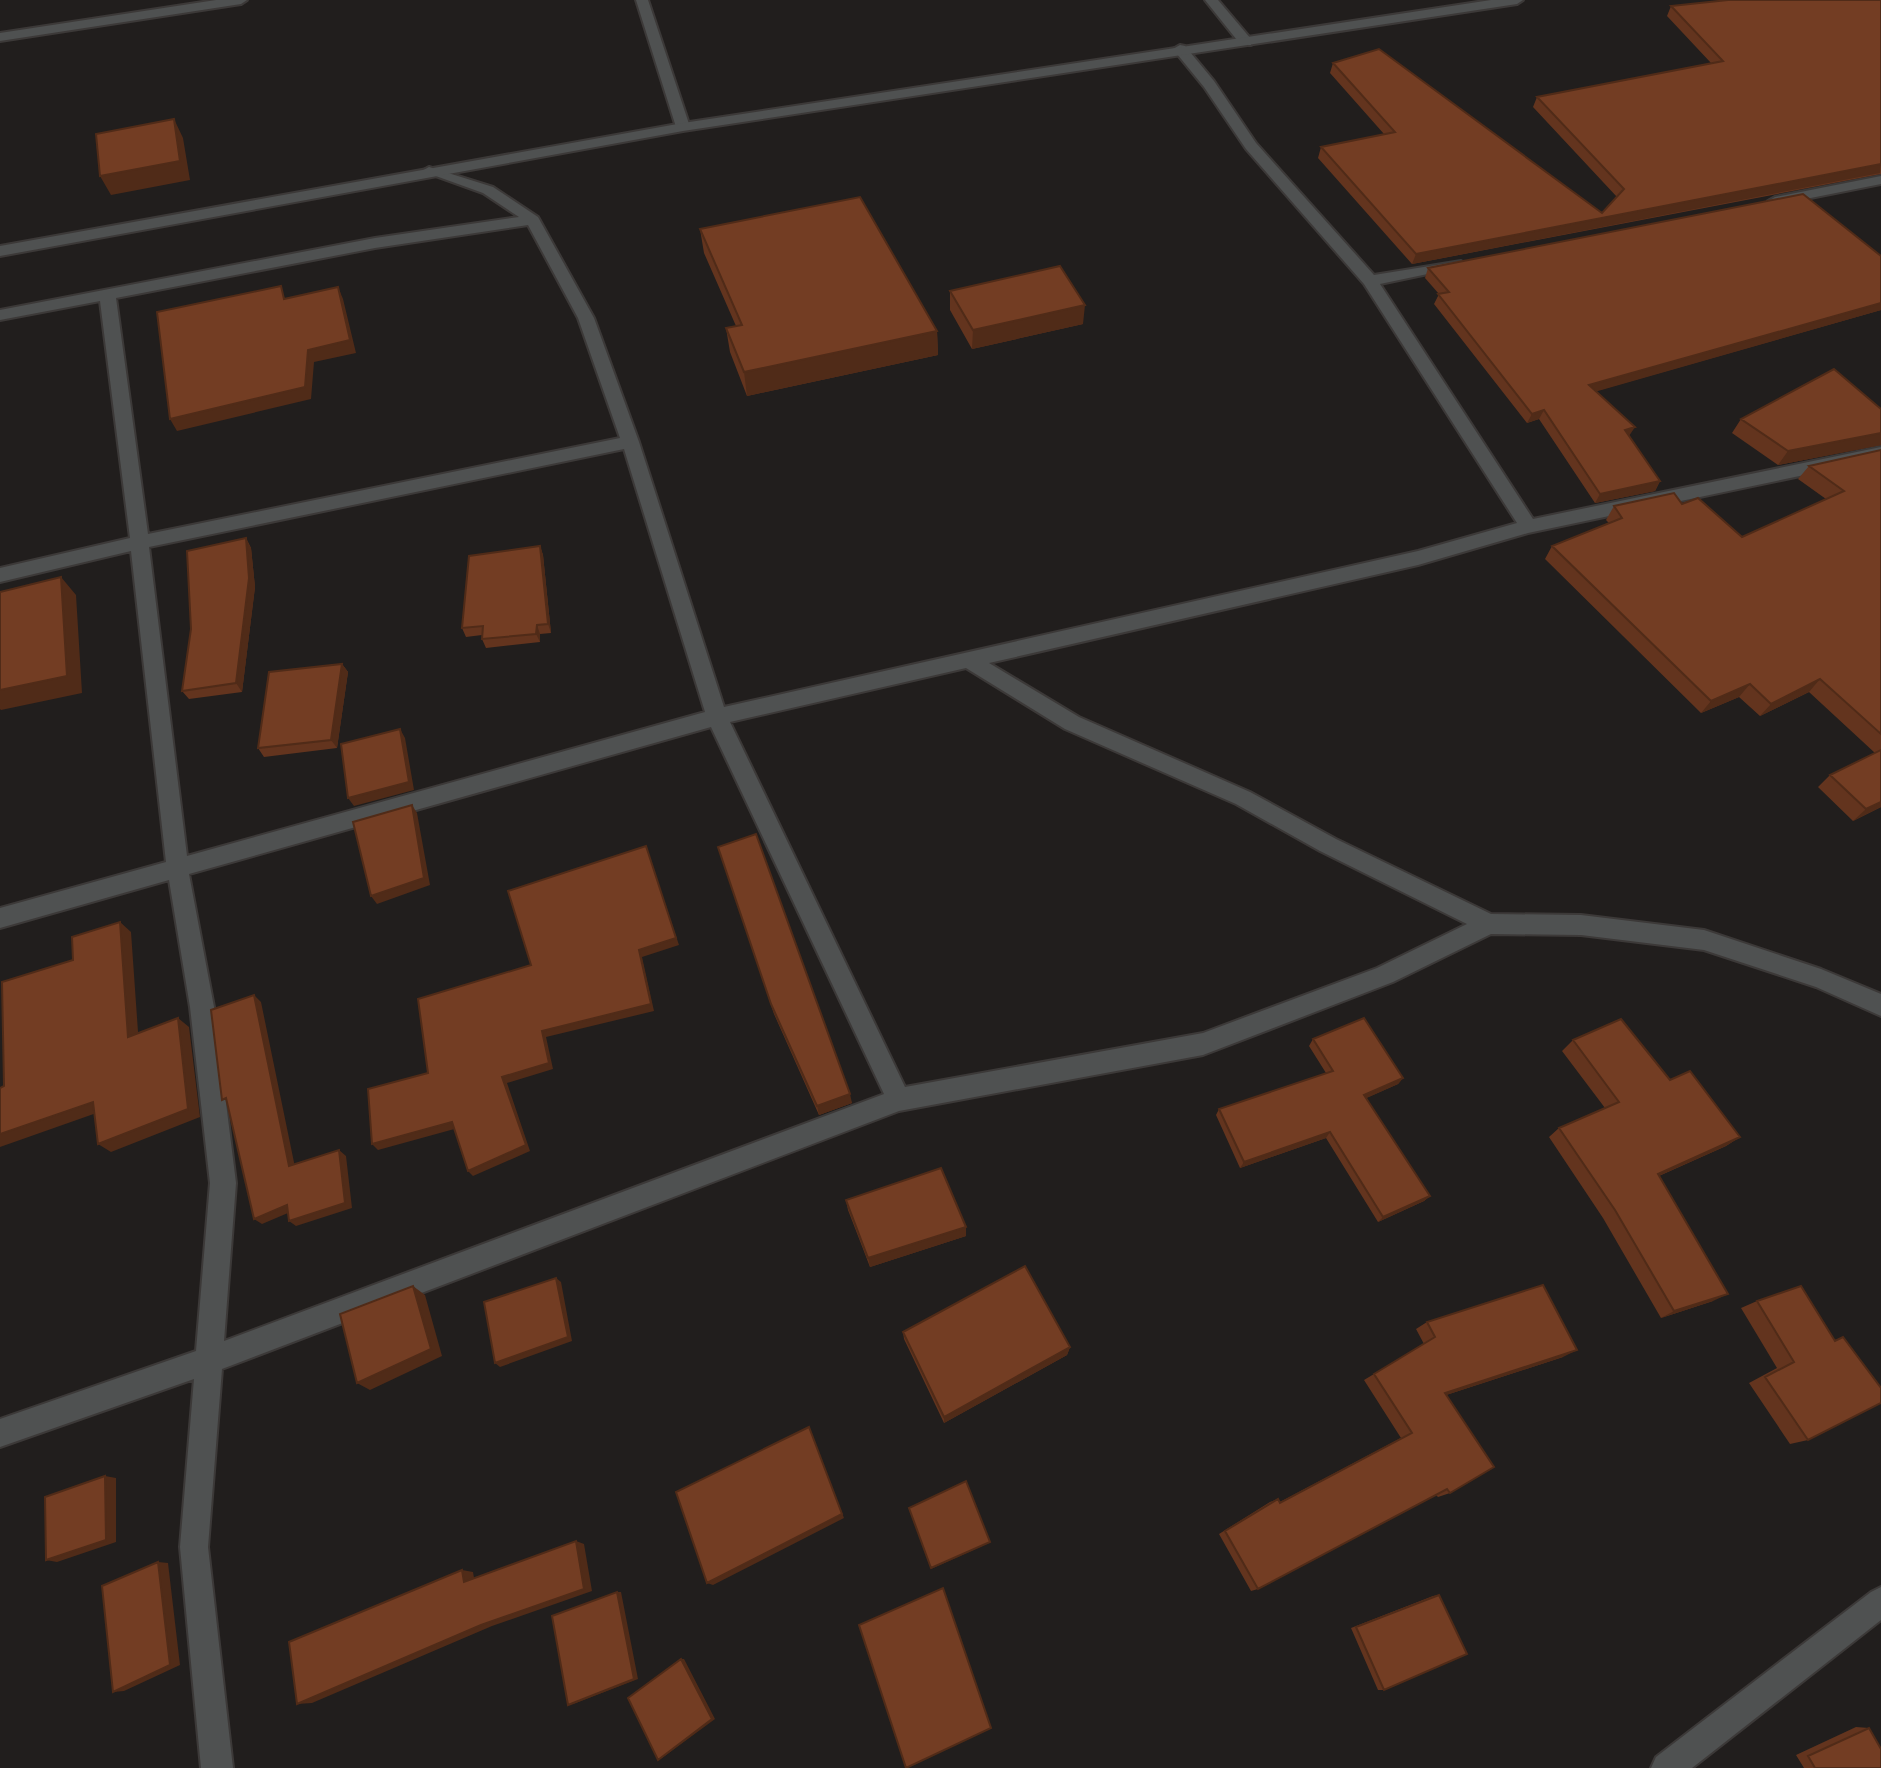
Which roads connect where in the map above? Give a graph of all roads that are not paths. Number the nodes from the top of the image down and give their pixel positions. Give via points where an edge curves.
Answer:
1 (241, 0) edge
2 (642, 0) edge
3 (1211, 0) edge
4 (1517, 0) edge
5 (0, 37) edge
6 (1246, 42) junction
7 (1180, 49) junction
8 (683, 127) junction
9 (429, 171) junction
10 (1881, 180) edge
11 (1755, 205) edge
12 (533, 220) junction
13 (0, 251) edge
14 (1478, 260) edge
15 (1370, 281) junction
16 (107, 292) junction
17 (0, 315) edge
18 (630, 442) junction
19 (1881, 453) edge
20 (1528, 526) junction
21 (140, 542) junction
22 (0, 575) edge
23 (968, 660) junction
24 (717, 717) junction
25 (177, 866) junction
26 (0, 918) edge
27 (1489, 924) junction
28 (1881, 1005) edge
29 (899, 1100) junction
30 (209, 1360) junction
31 (0, 1433) edge
32 (1881, 1602) edge
33 (217, 1768) edge
34 (1667, 1768) edge

1 - 5 street
2 - 8 street
3 - 6 street
4 - 6 street
6 - 7 street
7 - 8 street
7 - 15 street via 1251,146
8 - 9 street
9 - 12 street via 488,190
9 - 13 street
10 - 11 street via 1807,201
12 - 16 street
12 - 18 street via 586,318
14 - 15 street
15 - 20 street
16 - 17 street
16 - 21 street
18 - 21 street
18 - 24 street
19 - 20 street
20 - 23 street via 1418,558
21 - 22 street
21 - 25 street
23 - 24 street
23 - 27 street via 1072,723 1243,798
24 - 25 street
24 - 29 street
25 - 26 street
25 - 30 street via 202,1007 223,1183
27 - 28 street via 1581,925 1704,940
27 - 29 street via 1385,975 1203,1044
29 - 30 street
30 - 31 street
30 - 33 street via 194,1547
32 - 34 street

